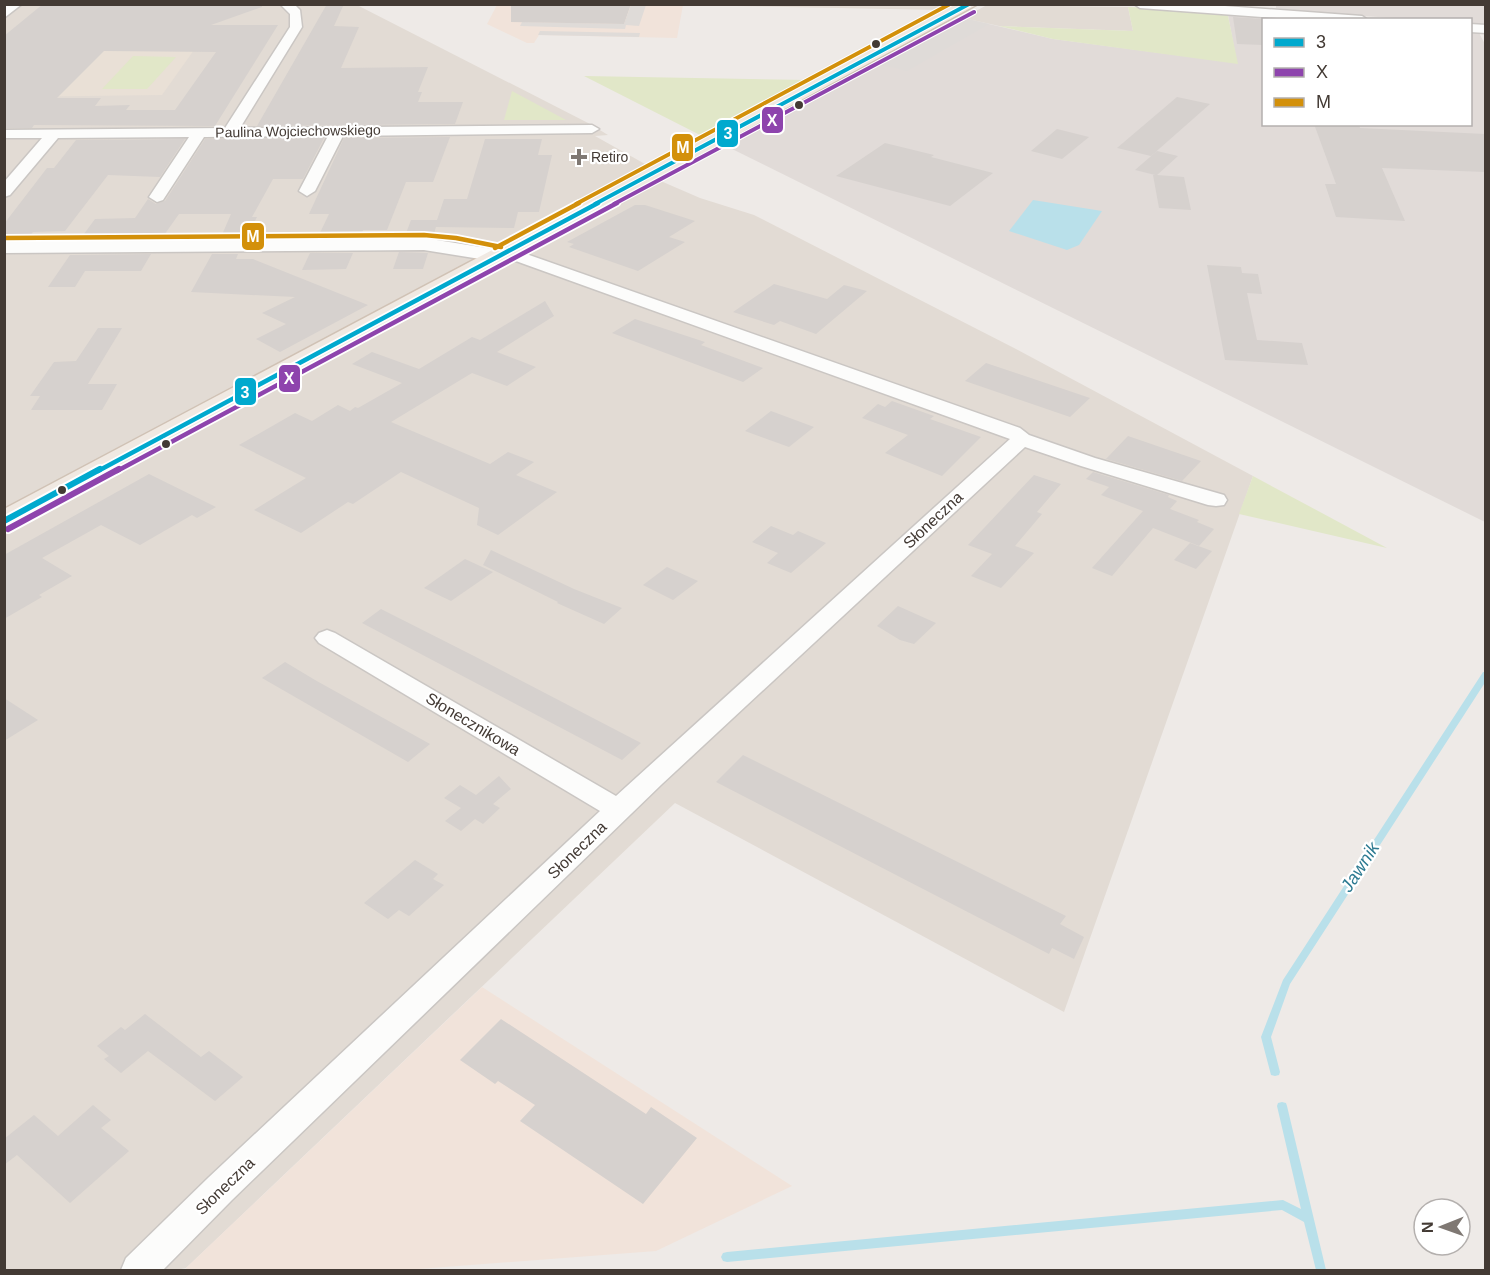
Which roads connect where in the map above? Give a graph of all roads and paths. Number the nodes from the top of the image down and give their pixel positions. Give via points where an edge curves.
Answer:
1 (16, 4) edge
2 (286, 4) edge
3 (970, 4) edge
4 (1140, 4) edge
5 (4, 14) edge
6 (1334, 18) edge
7 (592, 129) dead end
8 (338, 131) junction
9 (200, 132) junction
10 (230, 132) junction
11 (54, 133) junction
12 (4, 134) edge
13 (307, 191) dead end
14 (4, 192) edge
15 (157, 197) dead end
16 (4, 247) edge
17 (499, 256) junction
18 (1022, 439) junction
19 (1216, 500) dead end
20 (4, 521) edge
21 (327, 638) dead end
22 (619, 810) junction
23 (139, 1270) edge

1 - 5 street
2 - 10 street via 296,13 296,27
3 - 17 main road
4 - 6 street
7 - 8 street, Paulina Wojciechowskiego
8 - 10 street, Paulina Wojciechowskiego
8 - 13 street
9 - 10 street, Paulina Wojciechowskiego
9 - 11 street, Paulina Wojciechowskiego
9 - 15 street
11 - 12 street, Paulina Wojciechowskiego
11 - 14 street
16 - 17 street via 424,244
17 - 18 street via 515,255 1013,432
17 - 20 main road
18 - 19 street
18 - 22 street, Słoneczna
21 - 22 street, Słonecznikowa
22 - 23 street, Słoneczna

